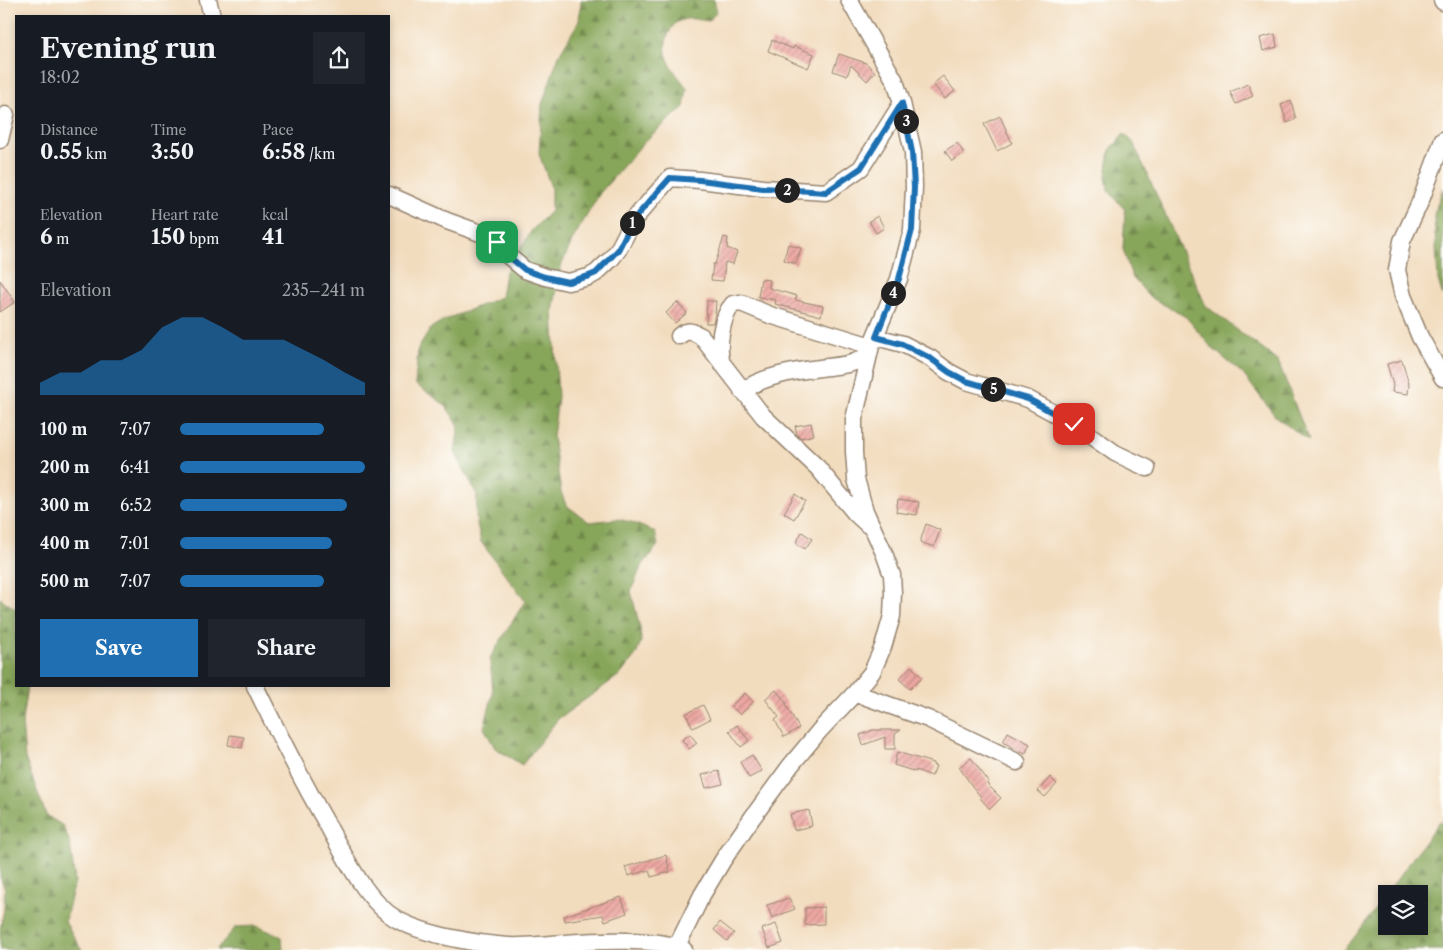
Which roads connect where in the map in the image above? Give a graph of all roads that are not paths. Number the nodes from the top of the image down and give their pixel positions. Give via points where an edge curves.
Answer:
1 (208, 0) edge
2 (849, 0) edge
3 (212, 15) edge
4 (902, 103) junction
5 (3, 111) edge
6 (15, 127) edge
7 (0, 140) edge
8 (1443, 140) edge
9 (390, 195) edge
10 (679, 336) dead end
11 (872, 346) junction
12 (722, 364) junction
13 (1443, 378) edge
14 (742, 391) junction
15 (1147, 468) dead end
16 (872, 529) junction
17 (255, 687) edge
18 (855, 693) junction
19 (1017, 762) dead end
20 (674, 948) edge

1 - 3 street
2 - 4 street via 895,81
4 - 9 street via 861,168 826,192 670,178 634,219 611,259 596,273 568,282 525,270 497,242 484,234
4 - 11 street via 912,152 912,230 899,279
5 - 6 street
5 - 7 street
8 - 13 street via 1402,241 1397,270 1403,296 1420,337
10 - 12 street via 692,331 700,336
11 - 12 street via 741,303 732,304 722,330 719,355
11 - 14 street via 854,362 776,376
11 - 15 street via 902,344 966,381 1028,399 1074,424 1114,453
11 - 16 street via 854,419 856,479
12 - 14 street
14 - 16 street via 763,416 818,468
16 - 18 street via 892,575 892,616 872,672
17 - 20 street via 296,769 352,869 377,903 398,920 429,932 510,946 649,942
18 - 19 street via 928,720
18 - 20 street via 797,758 752,818 723,860

